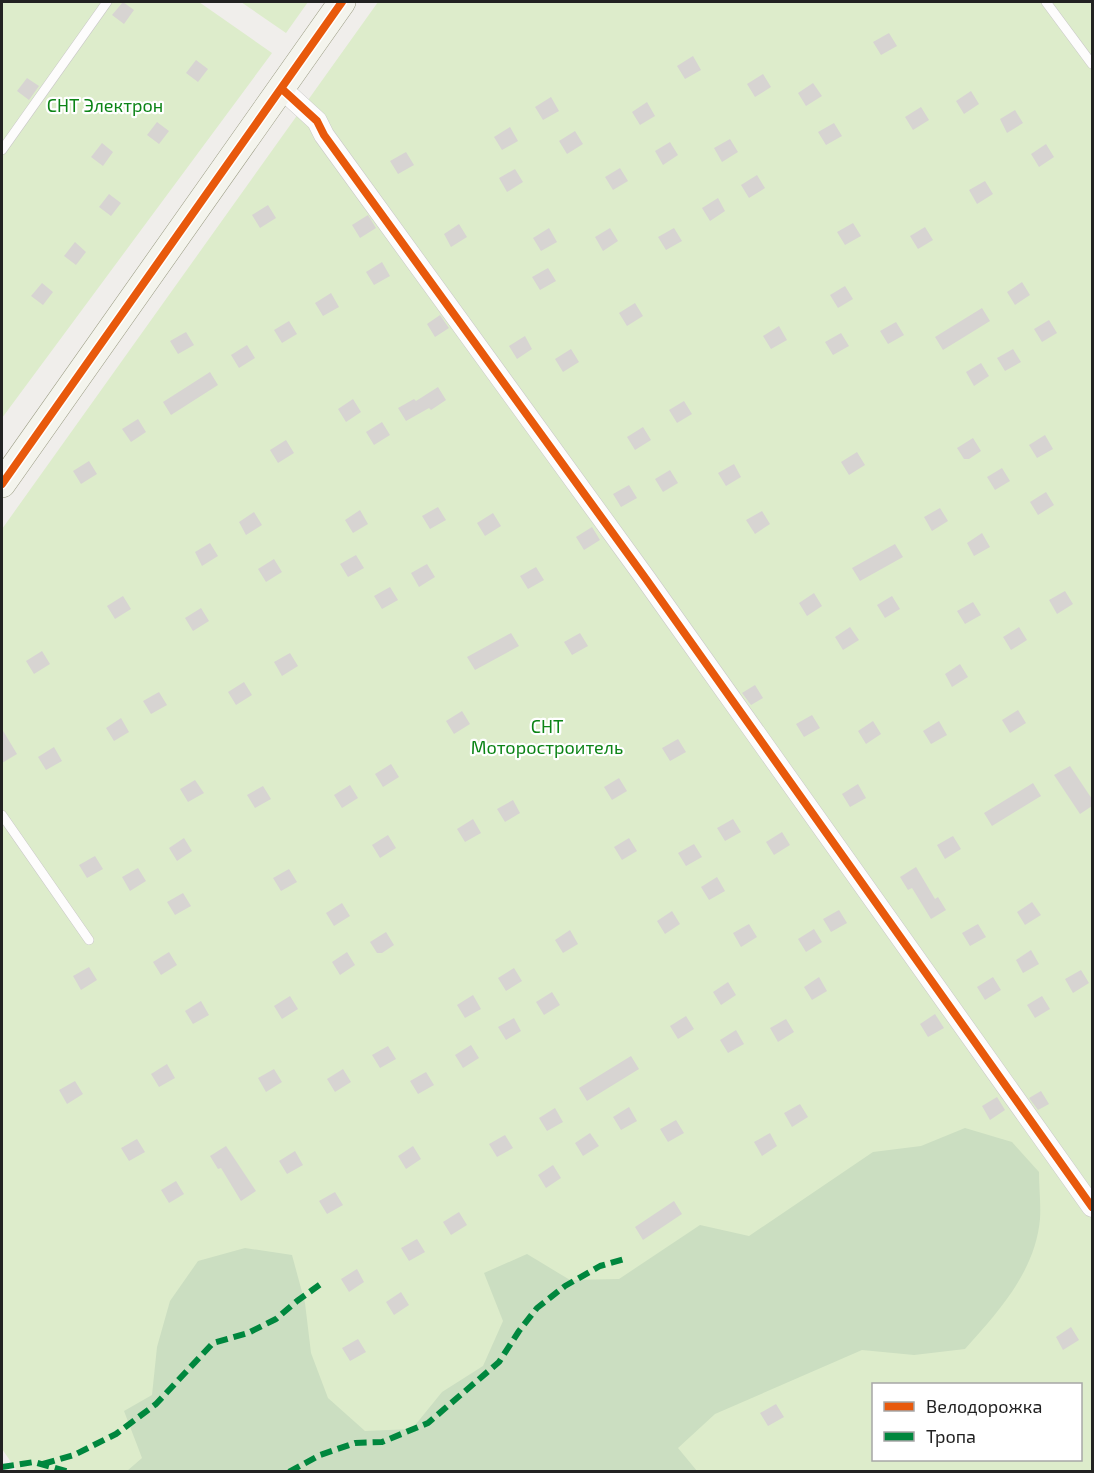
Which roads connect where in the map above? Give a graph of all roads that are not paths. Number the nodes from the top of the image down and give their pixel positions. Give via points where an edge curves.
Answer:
1 (107, 2) edge
2 (342, 2) edge
3 (1046, 2) edge
4 (1092, 64) edge
5 (282, 89) junction
6 (2, 150) edge
7 (2, 484) edge
8 (2, 815) edge
9 (89, 940) dead end
10 (1092, 1207) edge

1 - 6 lane
2 - 5 street
3 - 4 lane
5 - 7 street
5 - 10 street via 317,122
8 - 9 lane

